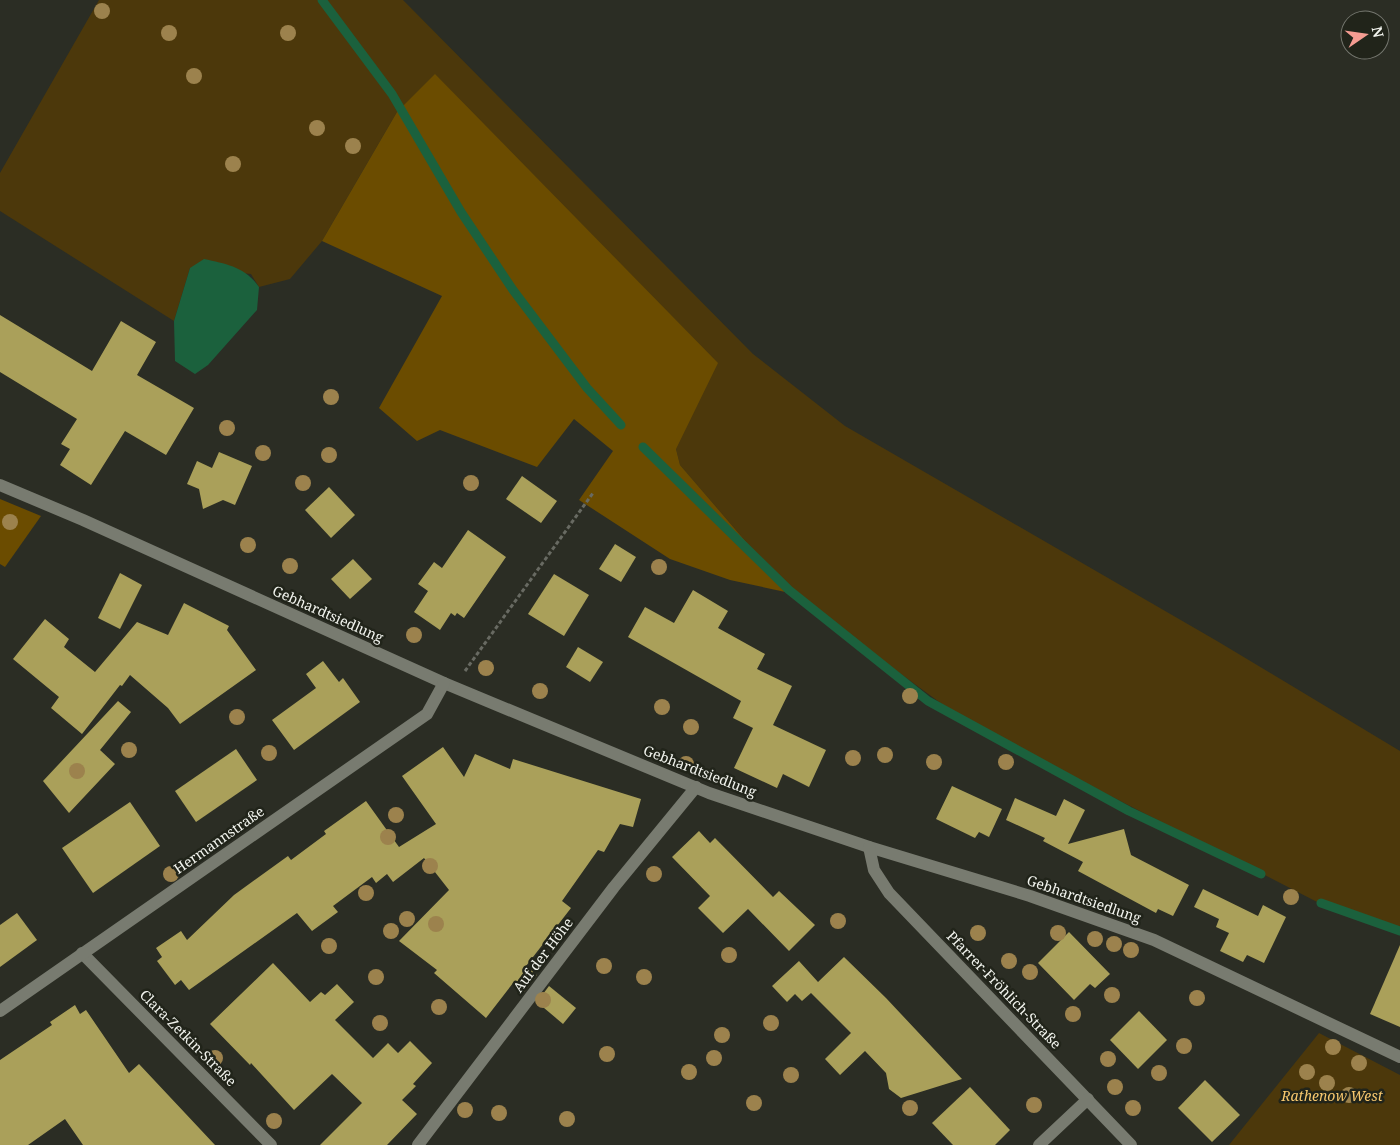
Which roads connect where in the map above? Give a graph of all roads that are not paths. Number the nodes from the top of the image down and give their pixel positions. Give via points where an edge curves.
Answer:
1 (0, 485) edge
2 (448, 685) junction
3 (696, 787) junction
4 (869, 847) junction
5 (82, 953) junction
6 (0, 1011) edge
7 (1400, 1057) edge
8 (1088, 1099) junction
9 (271, 1145) edge
10 (418, 1145) edge
11 (1039, 1145) edge
12 (1131, 1145) edge

1 - 2 street, Gebhardtsiedlung
2 - 3 street, Gebhardtsiedlung
2 - 5 street, Hermannstraße via 427,714
3 - 4 street, Gebhardtsiedlung
3 - 10 street, Auf der Höhe via 614,887
4 - 7 street, Gebhardtsiedlung via 1030,896 1154,940
4 - 8 street, Pfarrer-Fröhlich-Straße via 874,870 889,893
5 - 6 street, Hermannstraße
5 - 9 street, Clara-Zetkin-Straße
8 - 11 street
8 - 12 street, Pfarrer-Fröhlich-Straße

